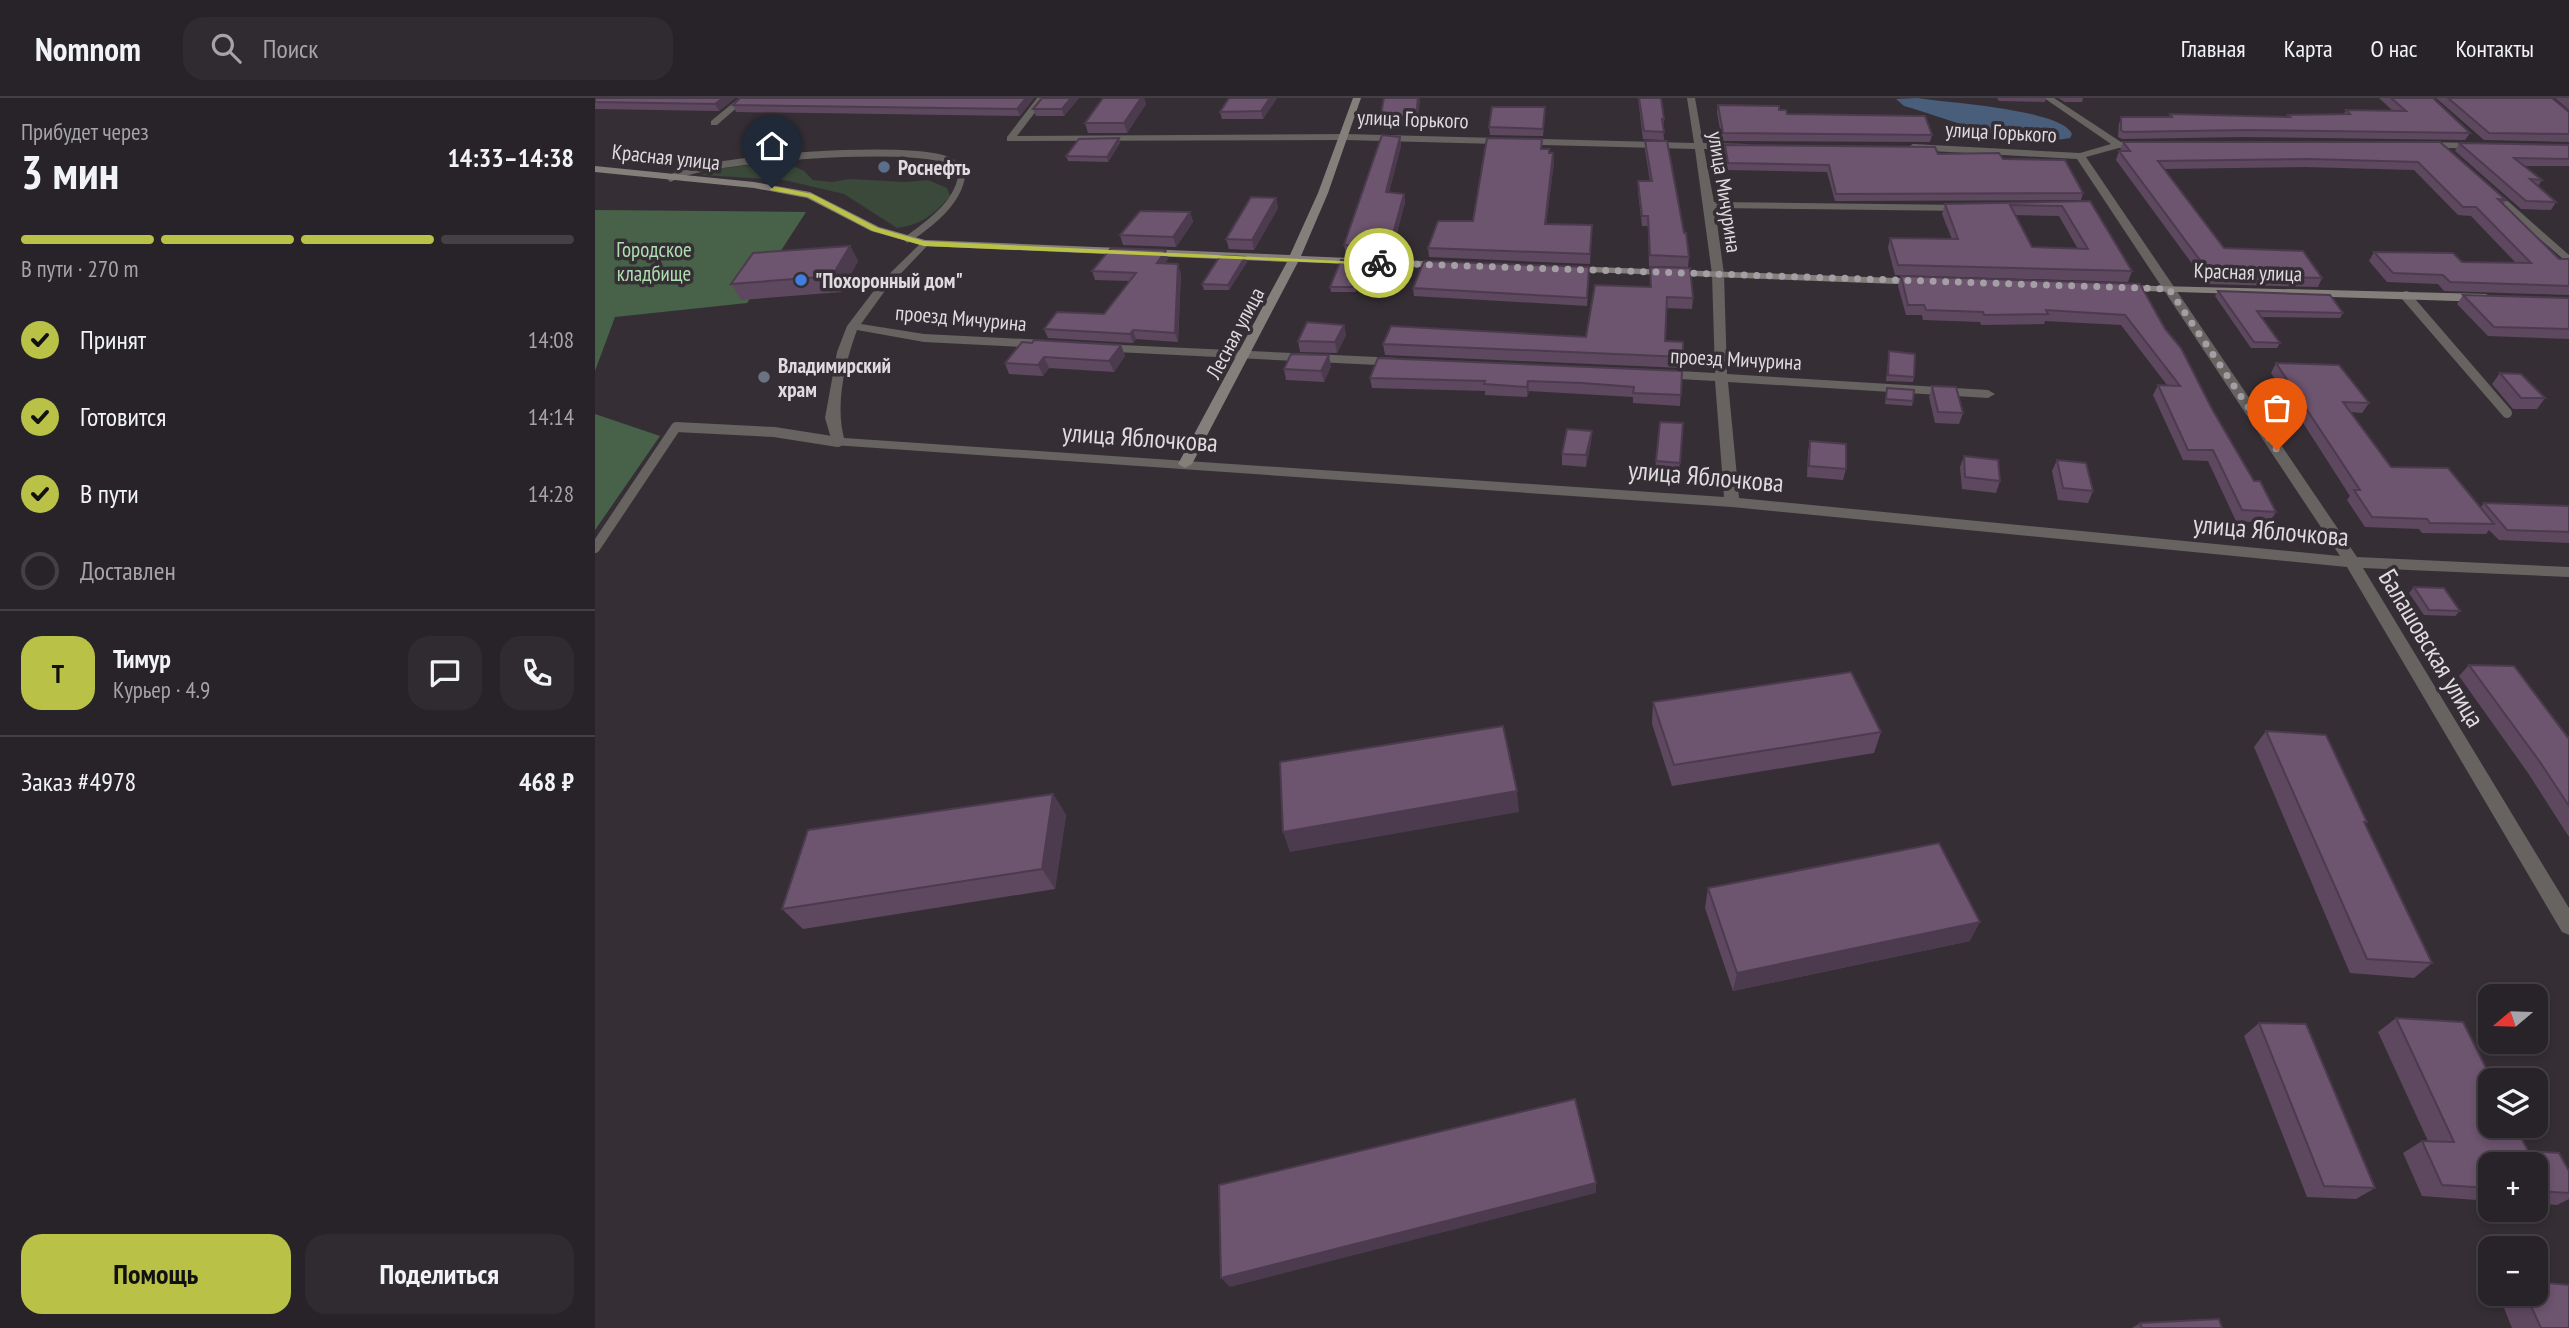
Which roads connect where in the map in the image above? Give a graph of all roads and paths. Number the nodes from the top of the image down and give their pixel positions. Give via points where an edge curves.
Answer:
1 (744, 98) edge
2 (1042, 98) edge
3 (1357, 98) edge
4 (1691, 98) edge
5 (2048, 98) edge
6 (714, 123) dead end
7 (1345, 136) junction
8 (2472, 138) edge
9 (2161, 144) edge
10 (2119, 145) junction
11 (2410, 145) edge
12 (2438, 145) junction
13 (1697, 146) junction
14 (2481, 146) junction
15 (2494, 146) edge
16 (1765, 147) edge
17 (1899, 147) edge
18 (2448, 154) edge
19 (2080, 156) junction
20 (595, 169) edge
21 (671, 178) junction
22 (2478, 181) edge
23 (1709, 205) junction
24 (1982, 208) edge
25 (908, 239) junction
26 (924, 243) junction
27 (1295, 260) junction
28 (2569, 261) edge
29 (1454, 265) edge
30 (1551, 268) edge
31 (1718, 274) junction
32 (1939, 282) edge
33 (2106, 287) edge
34 (2169, 289) junction
35 (2406, 296) junction
36 (2501, 299) edge
37 (853, 326) junction
38 (1058, 345) edge
39 (1085, 347) edge
40 (1246, 356) junction
41 (1413, 363) edge
42 (1651, 373) edge
43 (1721, 376) junction
44 (1988, 394) dead end
45 (2507, 413) dead end
46 (838, 442) junction
47 (1185, 464) junction
48 (1732, 502) junction
49 (595, 548) edge
50 (2352, 562) junction
51 (2569, 572) edge
52 (2569, 926) edge

1 - 6 street
2 - 7 street, улица Горького via 1010,139
3 - 7 main road, Лесная улица
4 - 13 street, улица Мичурина
5 - 10 street
7 - 13 street, улица Горького
7 - 27 main road, Лесная улица
8 - 14 street
9 - 10 street, улица Горького
10 - 19 street, улица Горького
11 - 12 street
12 - 14 street
12 - 18 street
13 - 16 street, улица Горького
13 - 23 street, улица Мичурина
14 - 15 street
17 - 19 street, улица Горького
19 - 34 street, Балашовская улица via 2106,205
20 - 21 main road, Красная улица
21 - 25 main road, Красная улица via 810,195 875,229
21 - 25 lane via 742,160 799,155 923,155 948,160 961,170 962,185 932,223
22 - 28 street
23 - 24 street
23 - 31 street, улица Мичурина
25 - 26 main road, Красная улица
26 - 27 main road, Красная улица
26 - 37 street
27 - 29 main road, Красная улица
27 - 40 main road, Лесная улица
30 - 31 main road
31 - 32 main road
31 - 43 street, улица Мичурина
33 - 34 main road, Красная улица
34 - 35 main road, Красная улица
34 - 50 street, Балашовская улица
35 - 36 main road, Красная улица
35 - 45 lane
37 - 38 street, проезд Мичурина via 924,338
37 - 46 street via 843,352 832,418
39 - 40 street
40 - 41 street
40 - 47 main road, Лесная улица
42 - 43 street, проезд Мичурина
43 - 44 street, проезд Мичурина
43 - 48 street, улица Мичурина
46 - 47 street, улица Яблочкова
46 - 49 lane via 774,432 676,427
47 - 48 street, улица Яблочкова
48 - 50 street, улица Яблочкова
50 - 51 street, улица Яблочкова
50 - 52 street, Балашовская улица

